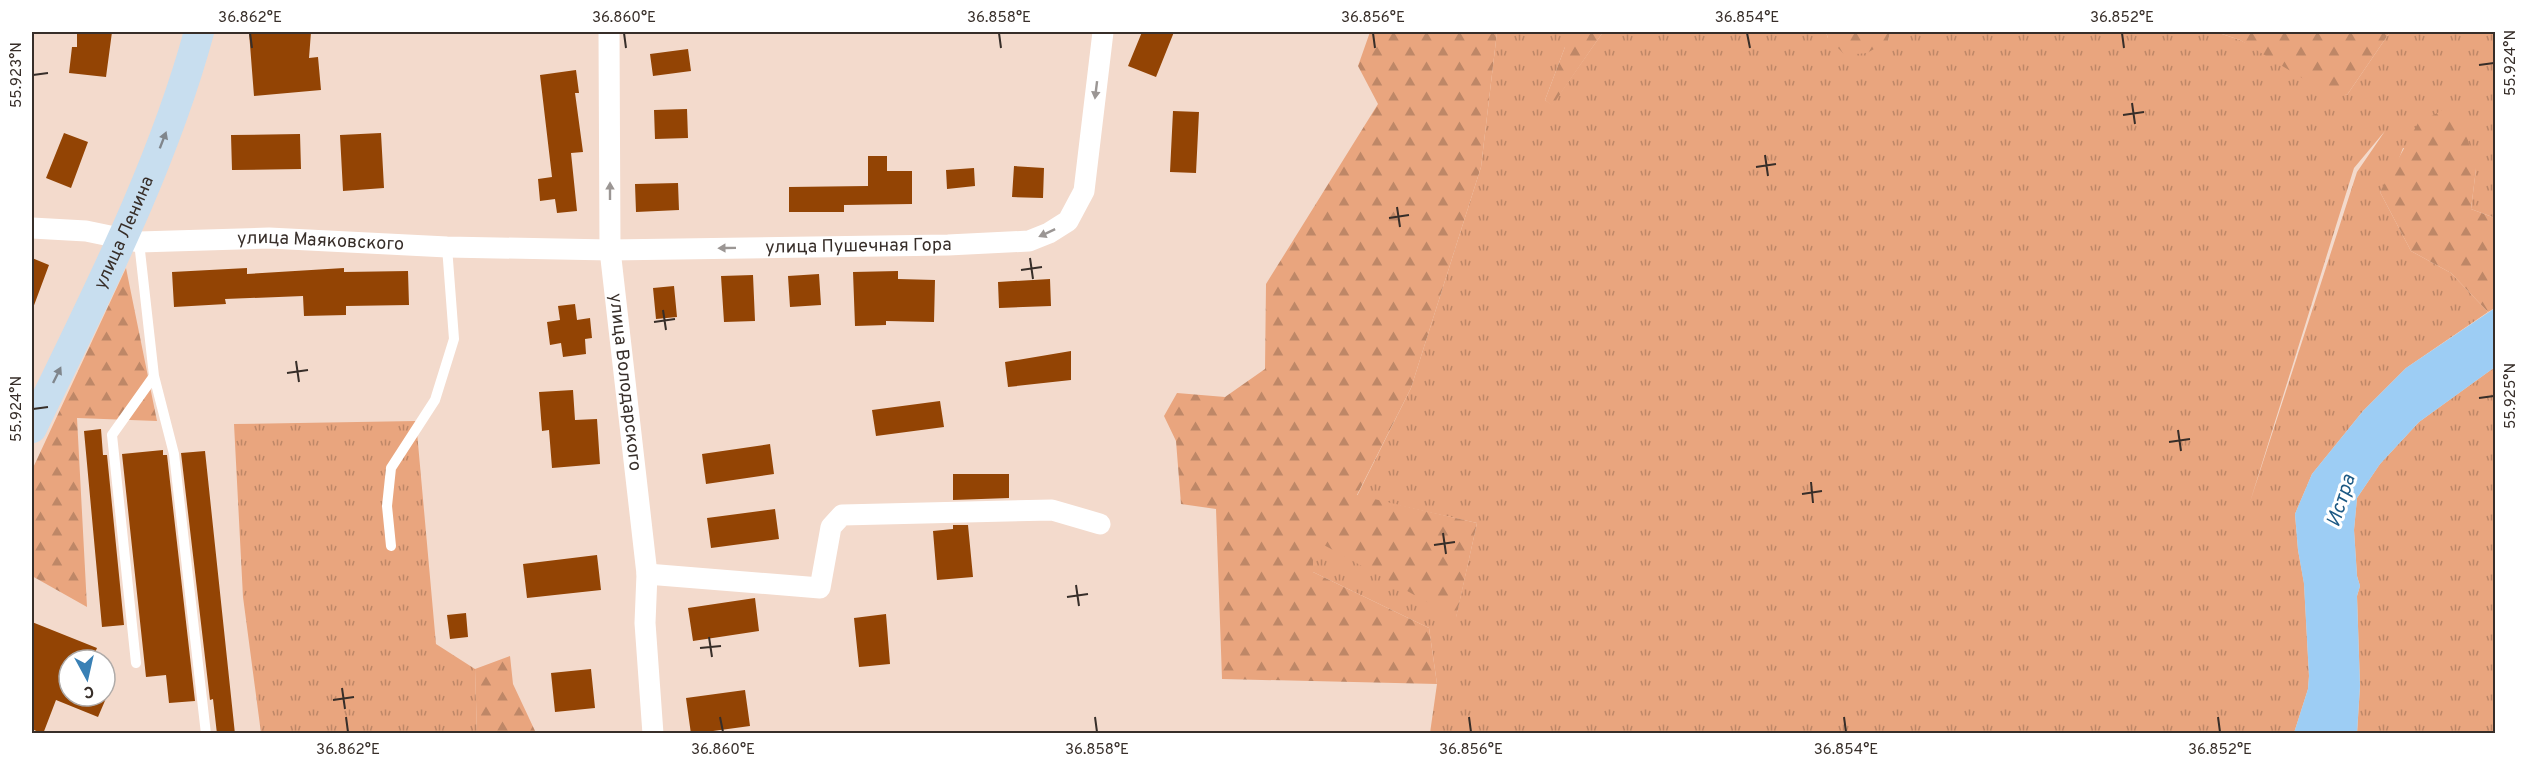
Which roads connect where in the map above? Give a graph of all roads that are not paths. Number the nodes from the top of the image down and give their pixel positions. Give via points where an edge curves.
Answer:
1 (199, 32) edge
2 (609, 32) edge
3 (1103, 32) edge
4 (32, 228) edge
5 (132, 240) junction
6 (447, 247) junction
7 (610, 250) junction
8 (154, 376) junction
9 (32, 428) edge
10 (1100, 524) dead end
11 (391, 546) dead end
12 (646, 574) junction
13 (135, 663) dead end
14 (206, 734) edge
15 (653, 734) edge

5 -> 1 street, улица Ленина
7 -> 2 street, улица Володарского
3 -> 7 street, улица Пушечная Гора via 1084,191 1068,221 1049,233 1029,241 948,245
4 - 5 street, улица Маяковского via 86,231
5 - 6 street, улица Маяковского via 269,238
5 - 8 lane
9 -> 5 street, улица Ленина
6 - 7 street, улица Маяковского
6 - 11 lane via 454,339 435,400 391,468 387,506
7 - 12 street, улица Володарского
8 - 13 lane via 112,435
8 - 14 lane via 174,454
10 - 12 street via 1052,510 842,515 831,527 820,588
12 - 15 street, улица Володарского via 645,623

